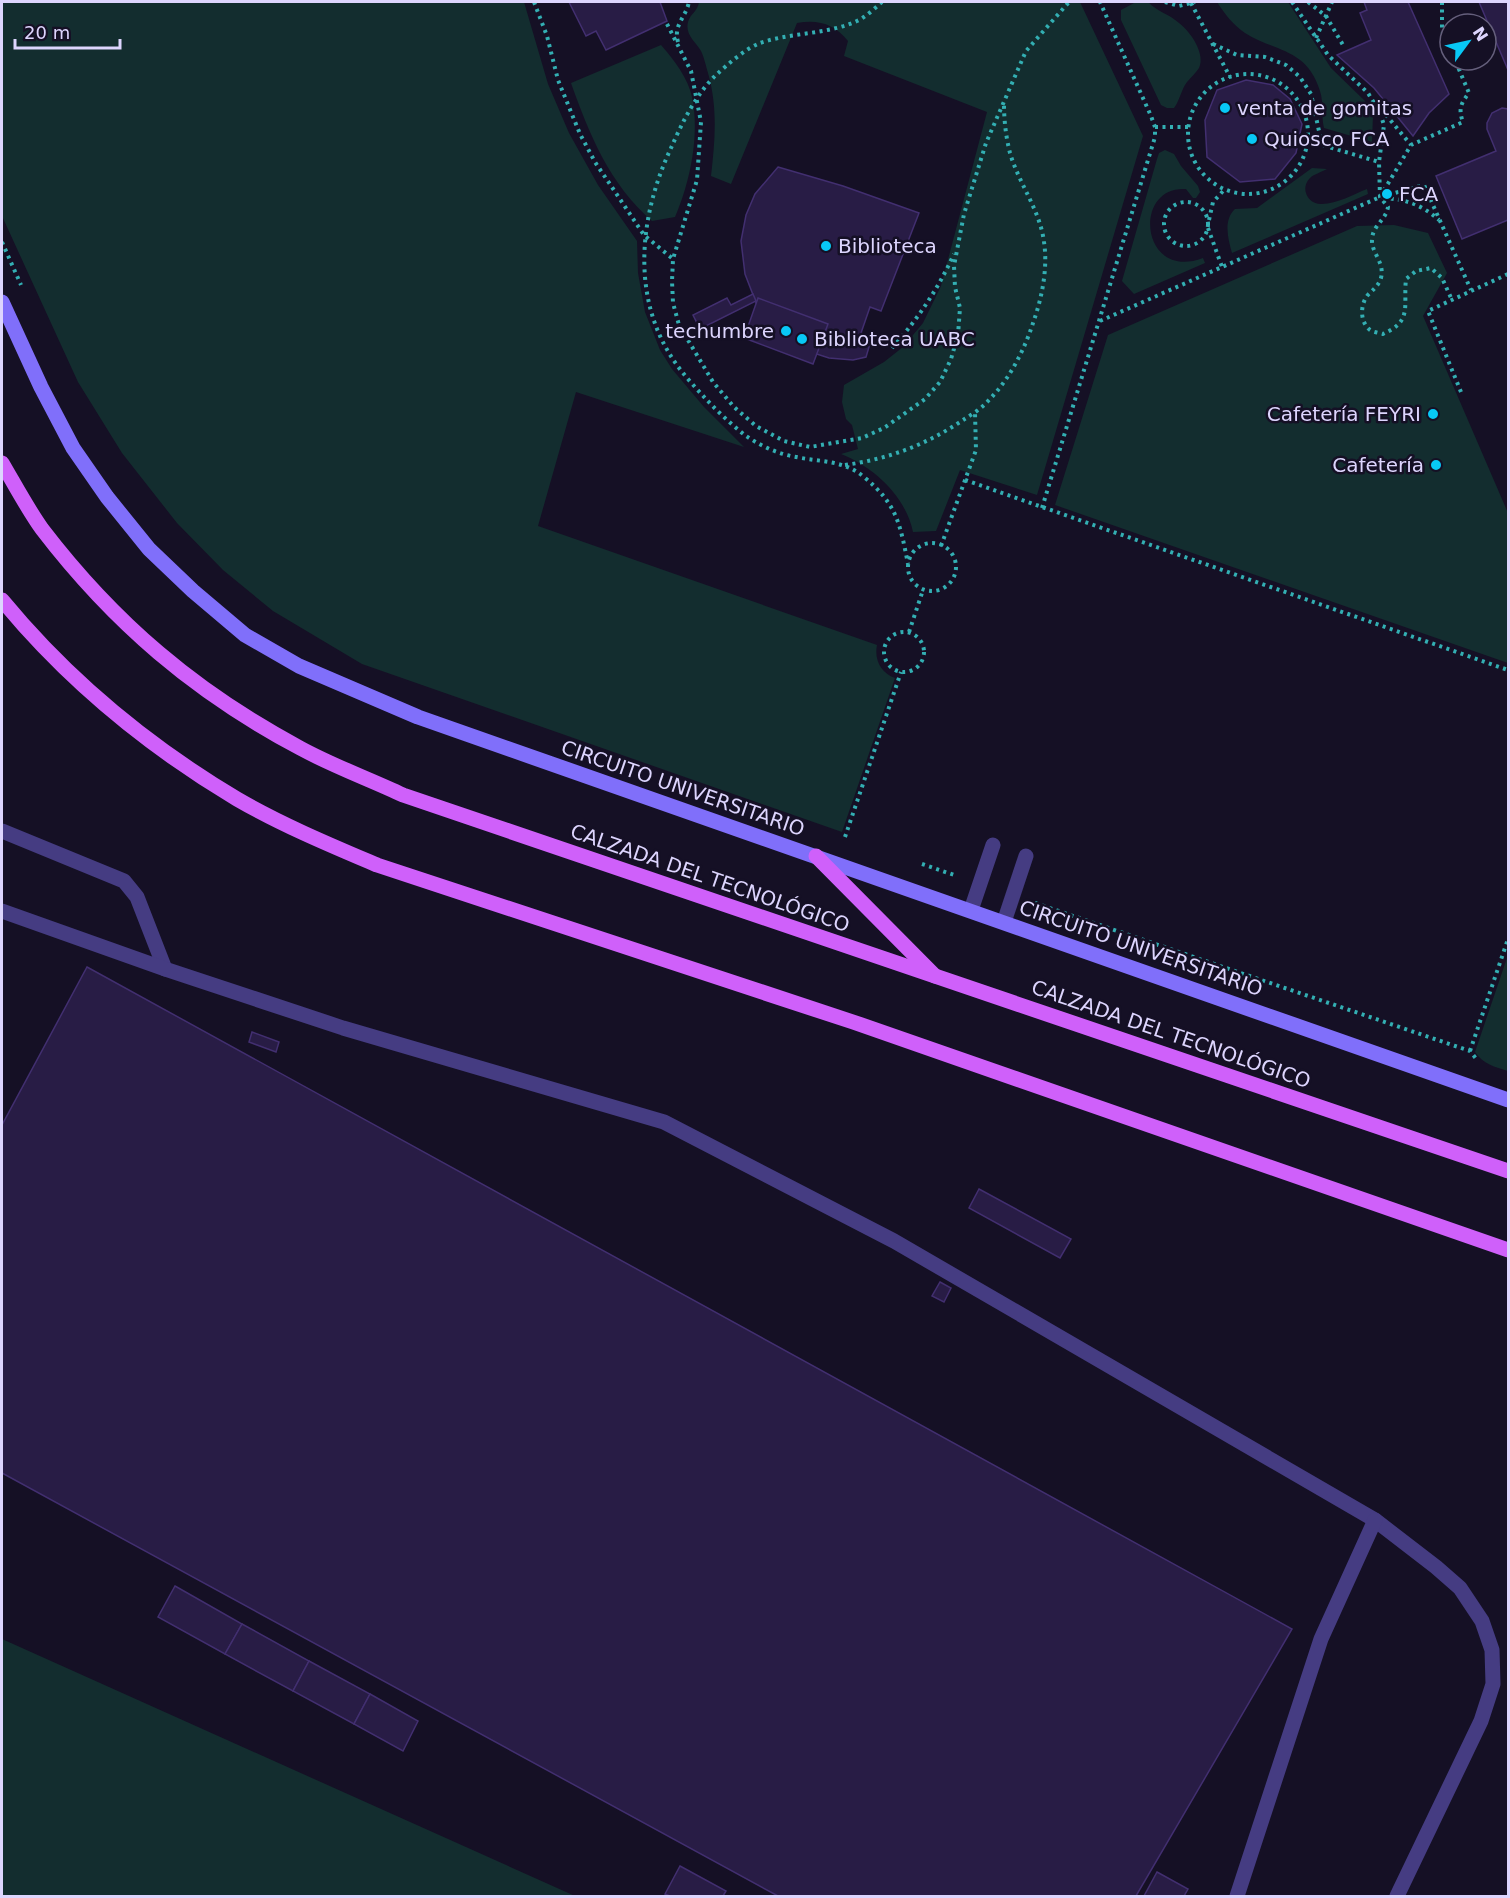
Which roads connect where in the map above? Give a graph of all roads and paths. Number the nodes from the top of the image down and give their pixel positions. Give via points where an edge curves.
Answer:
1 (534, 2) edge
2 (689, 2) edge
3 (882, 2) edge
4 (1069, 2) edge
5 (1107, 2) edge
6 (1165, 2) edge
7 (1193, 2) edge
8 (1292, 2) edge
9 (1308, 2) edge
10 (1332, 2) edge
11 (1100, 3) edge
12 (1326, 16) junction
13 (667, 24) dead end
14 (1316, 38) junction
15 (1213, 44) junction
16 (1343, 45) dead end
17 (680, 49) junction
18 (1460, 72) edge
19 (1230, 77) junction
20 (697, 101) junction
21 (1004, 102) junction
22 (1375, 102) junction
23 (1155, 127) junction
24 (1188, 127) junction
25 (1309, 141) junction
26 (1322, 145) junction
27 (1411, 145) junction
28 (1379, 162) junction
29 (1224, 190) junction
30 (1380, 197) junction
31 (1440, 221) junction
32 (1208, 228) junction
33 (645, 235) junction
34 (2, 242) edge
35 (957, 247) junction
36 (673, 259) junction
37 (1222, 267) junction
38 (1509, 274) edge
39 (1471, 290) junction
40 (26, 294) dead end
41 (1452, 300) junction
42 (2, 302) edge
43 (1100, 322) junction
44 (892, 348) dead end
45 (1461, 392) dead end
46 (975, 412) junction
47 (2, 463) edge
48 (844, 465) junction
49 (965, 480) junction
50 (1042, 508) junction
51 (941, 546) junction
52 (908, 564) junction
53 (923, 590) junction
54 (2, 600) edge
55 (909, 632) junction
56 (1509, 670) edge
57 (901, 672) junction
58 (2, 831) edge
59 (845, 837) junction
60 (839, 839) dead end
61 (856, 841) dead end
62 (993, 844) dead end
63 (816, 856) junction
64 (1026, 856) dead end
65 (912, 861) dead end
66 (980, 884) junction
67 (1013, 895) junction
68 (971, 910) junction
69 (2, 911) edge
70 (1004, 922) junction
71 (1509, 939) edge
72 (165, 969) junction
73 (937, 978) junction
74 (1470, 1051) junction
75 (1480, 1064) dead end
76 (1509, 1100) edge
77 (1509, 1171) edge
78 (1509, 1250) edge
79 (1375, 1520) junction
80 (1237, 1896) edge
81 (1397, 1896) edge

1 - 33 path via 558,80 580,134 610,187
2 - 17 path via 675,33
3 - 20 path via 860,21 758,44 715,76
4 - 21 path via 1026,51
5 - 11 path
6 - 7 path via 1179,6
7 - 15 path
8 - 14 path
9 - 12 path
10 - 12 path
11 - 23 path
12 - 14 path
12 - 16 path
13 - 17 path
14 - 22 path
15 - 19 path
15 - 26 path via 1237,56 1265,57 1286,65 1311,94
17 - 20 path via 691,71
18 - 27 path via 1469,93 1461,102 1463,122
19 - 24 path via 1205,92
19 - 25 path via 1257,74 1290,90 1308,122
20 - 33 path via 667,156 653,194
20 - 36 path via 697,180
21 - 35 path via 986,143
21 - 46 path via 1011,155 1040,221 1045,262 1038,309 1020,355 988,402
22 - 27 path
22 - 28 path via 1384,125
23 - 24 path
23 - 43 path
24 - 29 path via 1189,146 1196,164
25 - 26 path
25 - 29 path via 1304,159 1280,186 1243,195
26 - 28 path
27 - 30 path
28 - 30 path
29 - 32 path via 1213,202
30 - 31 path via 1411,202
30 - 31 path via 1424,185
30 - 37 path
30 - 41 path via 1388,207 1387,215 1376,226 1372,247 1382,267 1381,279 1361,307 1363,320 1370,330 1383,334 1395,329 1407,308 1406,279 1416,271 1431,268 1442,278
31 - 39 path
32 - 32 path via 1201,208 1188,202 1173,206 1165,218 1169,239 1182,246 1202,240
32 - 37 path
33 - 36 path
33 - 48 path via 646,288 654,321 669,353 692,384 746,436 778,453
34 - 40 path
35 - 36 path via 954,266 960,308 958,335 940,382 925,399 885,428 862,438 810,447 784,441 756,426 713,382 680,325 674,303
35 - 44 path via 935,292
37 - 43 path
38 - 39 path
39 - 41 path
41 - 45 path via 1428,311
42 - 63 street, CIRCUITO UNIVERSITARIO via 40,387 73,448 107,497 149,549 246,635 299,666 418,717
43 - 50 path
46 - 48 path via 922,444 872,461
46 - 49 path via 976,450
47 - 73 main road, CALZADA DEL TECNOLÓGICO via 41,527 99,598 160,656 226,705 301,749 403,795
48 - 52 path via 878,489 892,508 900,524
49 - 50 path
49 - 51 path
50 - 56 path
51 - 52 path via 921,546 910,556
51 - 53 path via 954,559 954,574 945,587
52 - 53 path via 911,579
53 - 55 path
54 - 78 main road via 34,639 105,706 167,754 238,799 377,865 853,1022
55 - 57 path via 921,640 924,653 914,669
55 - 57 path via 891,635 884,647 885,661
57 - 59 path
58 - 72 lane via 124,881 137,897
59 - 60 path
59 - 61 path
62 - 66 lane
63 - 68 street, CIRCUITO UNIVERSITARIO
63 - 73 main road
64 - 67 lane
65 - 66 path
66 - 68 lane
67 - 70 lane
67 - 74 path
68 - 70 street, CIRCUITO UNIVERSITARIO
69 - 72 lane
70 - 76 street, CIRCUITO UNIVERSITARIO
71 - 74 path
72 - 79 lane via 343,1028 664,1122 894,1241
73 - 77 main road, CALZADA DEL TECNOLÓGICO
74 - 75 path
79 - 80 lane via 1321,1639
79 - 81 lane via 1460,1588 1482,1621 1492,1650 1493,1684 1480,1721

